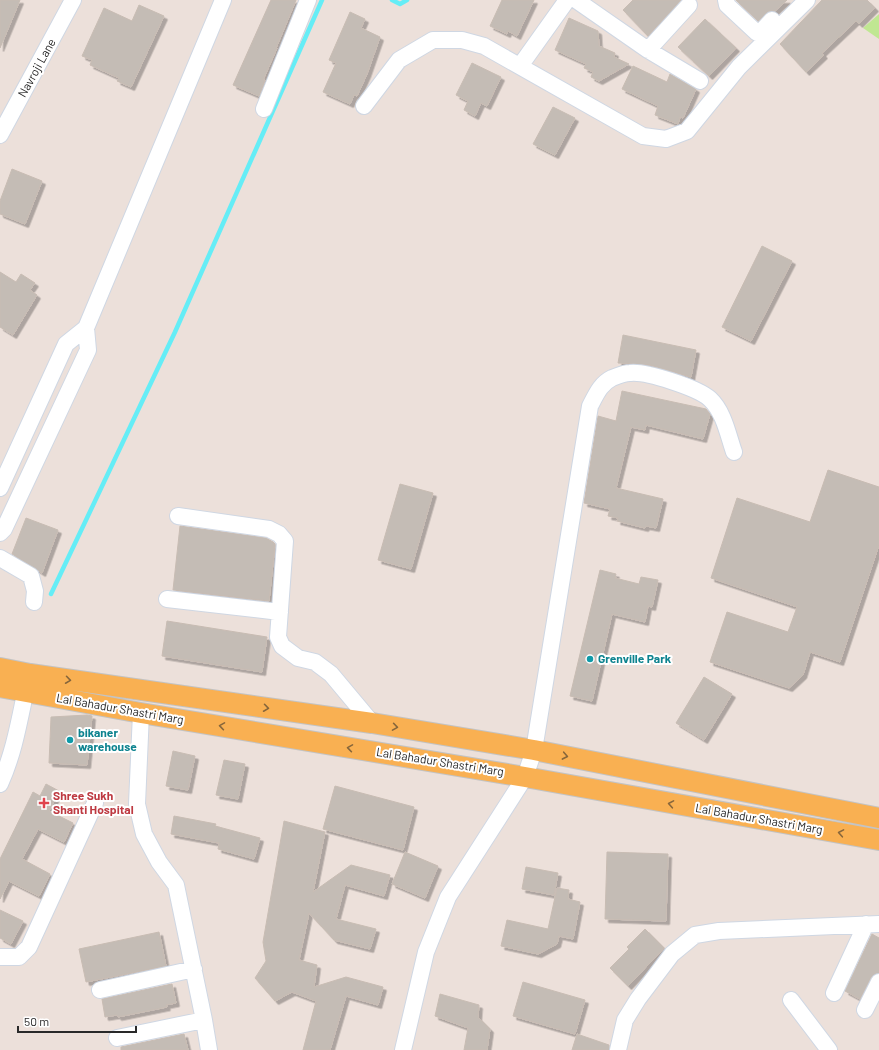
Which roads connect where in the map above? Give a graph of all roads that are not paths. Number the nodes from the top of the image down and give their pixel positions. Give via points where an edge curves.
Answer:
1 (73, 0) edge
2 (222, 0) edge
3 (308, 0) edge
4 (568, 0) edge
5 (726, 0) edge
6 (792, 0) edge
7 (807, 0) edge
8 (587, 3) edge
9 (689, 5) dead end
10 (648, 50) junction
11 (520, 66) junction
12 (700, 81) dead end
13 (364, 106) dead end
14 (264, 109) dead end
15 (0, 135) edge
16 (86, 328) junction
17 (20, 446) junction
18 (734, 452) dead end
19 (39, 455) junction
20 (0, 488) edge
21 (6, 511) edge
22 (178, 516) dead end
23 (0, 533) edge
24 (0, 558) edge
25 (168, 599) dead end
26 (34, 602) dead end
27 (280, 612) junction
28 (0, 668) edge
29 (30, 674) junction
30 (0, 687) edge
31 (26, 693) junction
32 (141, 713) junction
33 (372, 723) junction
34 (534, 750) junction
35 (623, 768) junction
36 (525, 777) junction
37 (0, 784) edge
38 (618, 794) junction
39 (799, 802) junction
40 (95, 803) dead end
41 (879, 818) edge
42 (796, 826) junction
43 (879, 840) edge
44 (872, 924) edge
45 (0, 957) edge
46 (194, 969) junction
47 (879, 982) edge
48 (100, 990) dead end
49 (834, 993) dead end
50 (790, 1000) dead end
51 (865, 1010) dead end
52 (204, 1020) junction
53 (117, 1038) dead end
54 (209, 1050) edge
55 (404, 1050) edge
56 (618, 1050) edge
57 (829, 1050) edge

1 - 15 street, Navroji Lane
2 - 16 street
3 - 14 street
4 - 11 street
5 - 6 street via 727,5 757,34
7 - 11 street via 739,67 687,131 666,139 643,136
8 - 10 street
9 - 10 street
10 - 12 street
11 - 13 street via 484,46 462,40 433,40 399,60
16 - 17 street via 66,344
16 - 19 street via 88,350
17 - 19 street
17 - 20 street
18 - 34 street via 722,418 710,399 683,385 653,376 630,373 612,378 600,386 590,406
19 - 21 street
21 - 23 street via 4,529
22 - 27 street via 269,529 279,534 285,541
24 - 26 street via 31,576 35,591
25 - 27 street
27 - 33 street via 278,637 282,646 298,658 315,662 331,674
28 - 29 main road, Lal Bahadur Shastri Marg
29 - 31 street
29 -> 33 main road, Lal Bahadur Shastri Marg
30 - 31 main road, Lal Bahadur Shastri Marg
31 - 32 main road, Lal Bahadur Shastri Marg
31 - 37 street via 8,767
36 -> 32 main road, Lal Bahadur Shastri Marg
32 - 46 street via 137,804 144,834 159,862 176,885
33 -> 34 main road, Lal Bahadur Shastri Marg
34 -> 35 main road, Lal Bahadur Shastri Marg
34 - 36 street
35 - 38 main road
35 - 39 main road, Lal Bahadur Shastri Marg
36 - 38 main road, Lal Bahadur Shastri Marg
36 - 55 street via 448,897 426,952
42 -> 38 main road, Lal Bahadur Shastri Marg
39 - 41 main road, Lal Bahadur Shastri Marg
39 - 42 main road
40 - 45 street via 29,947 19,957
43 -> 42 main road, Lal Bahadur Shastri Marg
44 - 49 street
44 - 56 street via 718,931 695,935 672,954 638,999 625,1020
46 - 48 street
46 - 52 street
47 - 51 street
50 - 57 street
52 - 53 street
52 - 54 street

